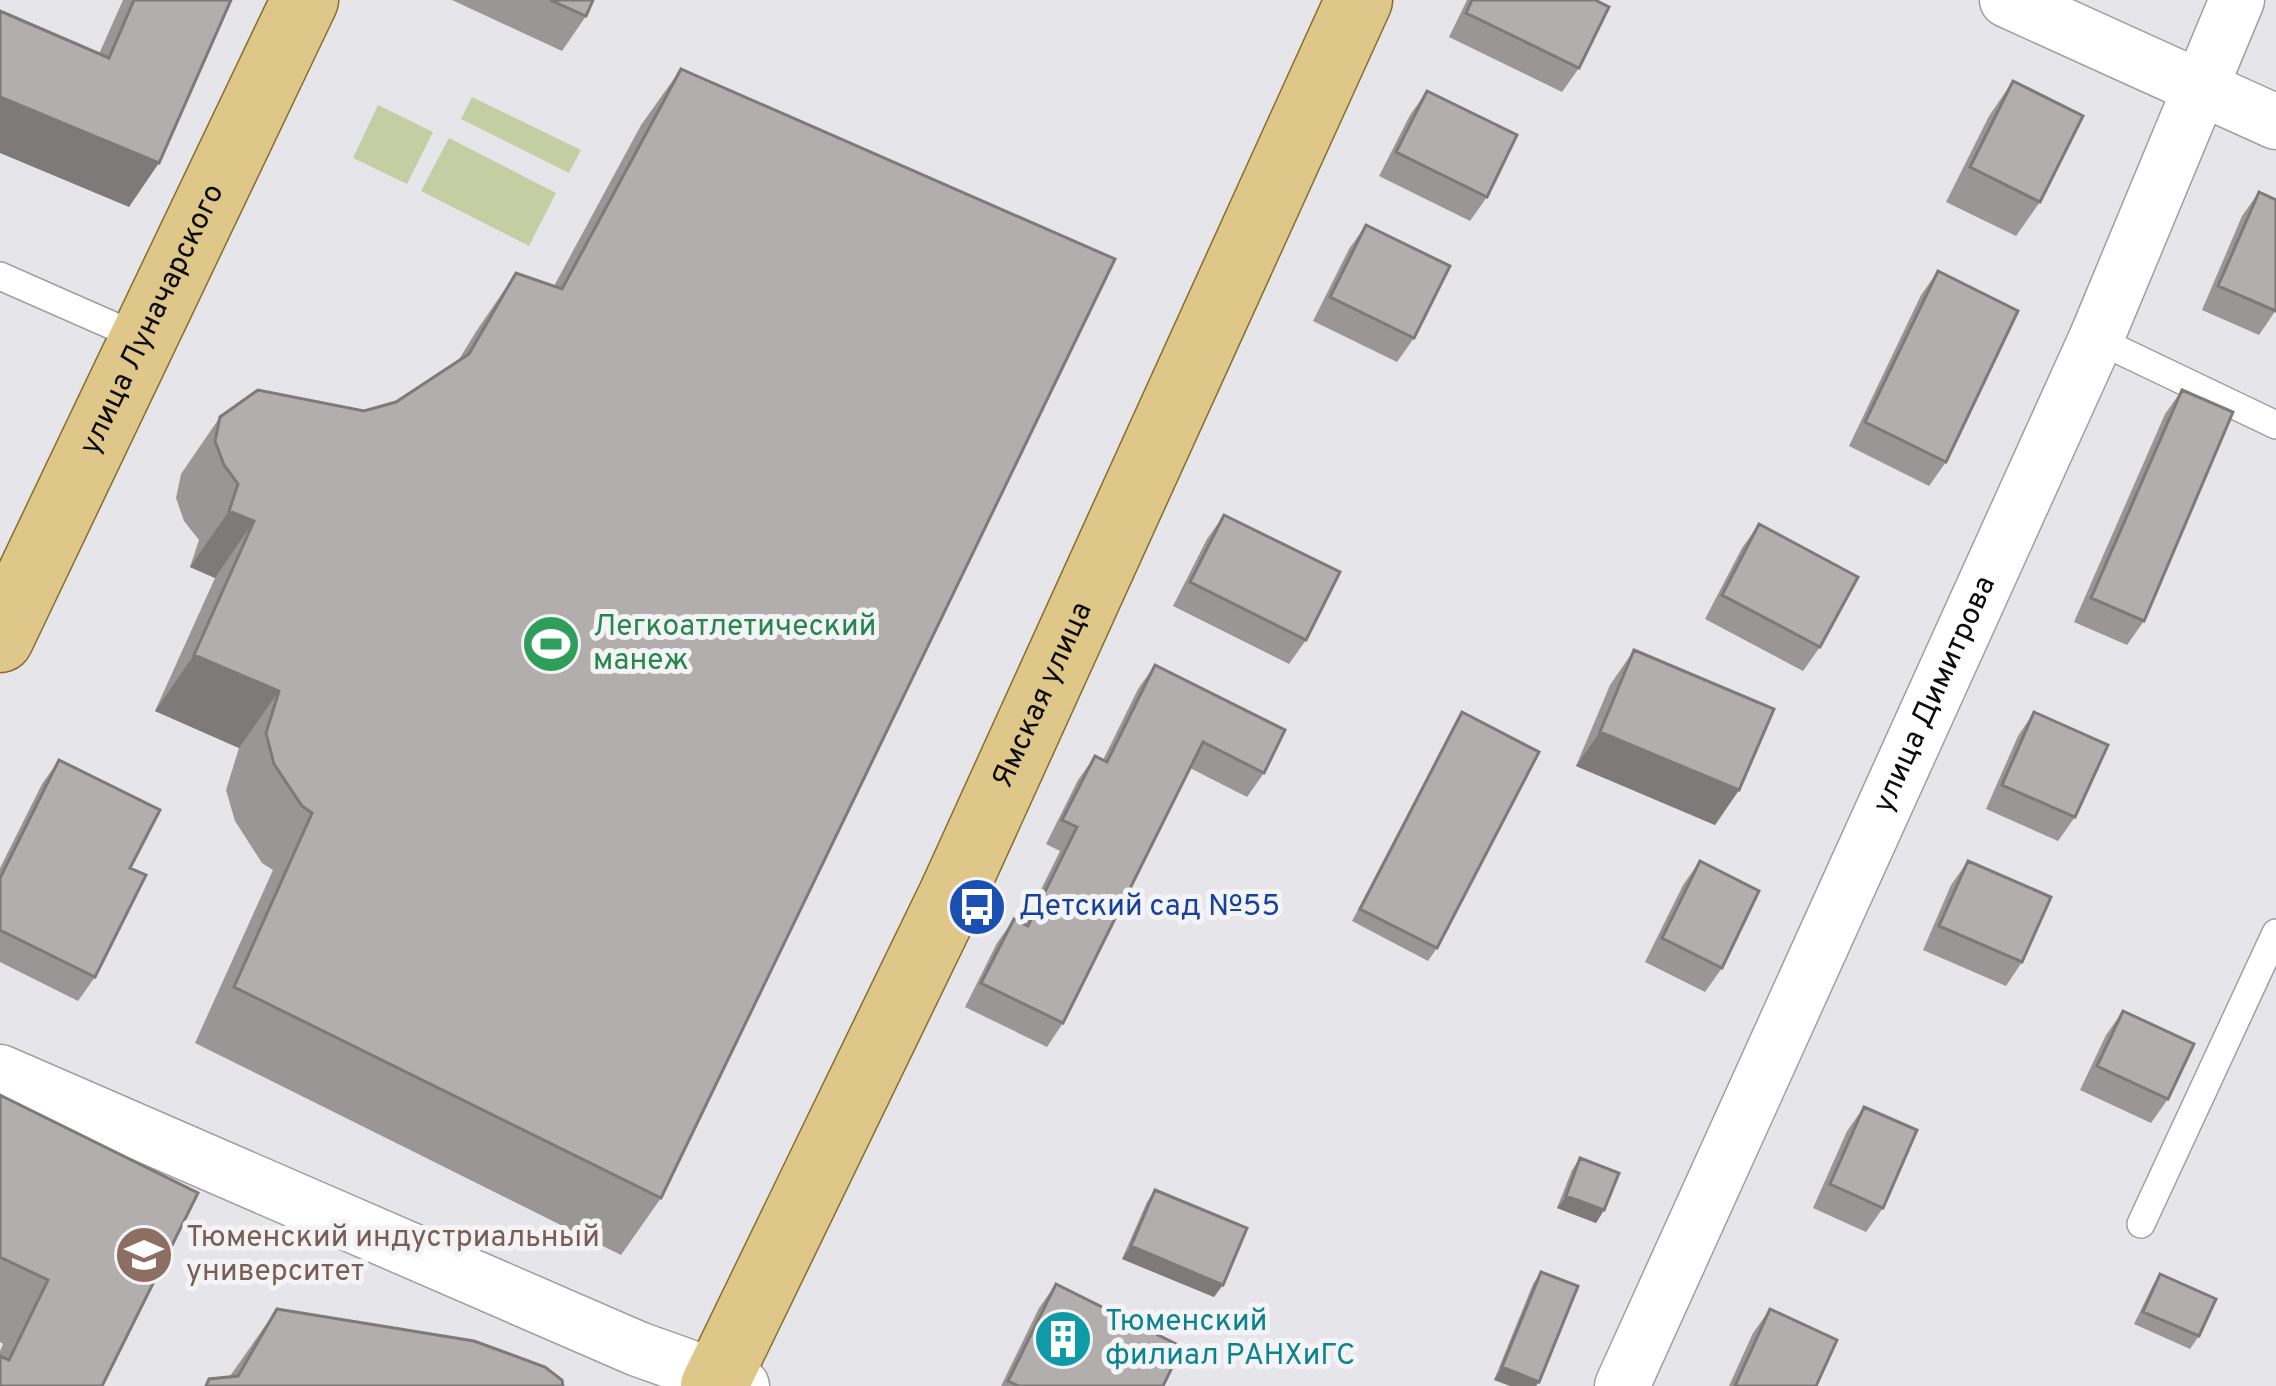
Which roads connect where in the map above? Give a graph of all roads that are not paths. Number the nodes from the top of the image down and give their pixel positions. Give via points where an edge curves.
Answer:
1 (305, 0) edge
2 (1359, 0) edge
3 (2007, 0) edge
4 (2237, 0) edge
5 (2199, 88) junction
6 (2276, 122) edge
7 (0, 276) edge
8 (143, 339) junction
9 (2096, 339) junction
10 (2276, 425) edge
11 (0, 639) edge
12 (2276, 933) edge
13 (0, 1072) edge
14 (2141, 1224) dead end
15 (725, 1383) edge
16 (1622, 1386) edge

1 - 8 main road, улица Луначарского
2 - 15 main road, Ямская улица
3 - 5 street
4 - 5 street, улица Димитрова
5 - 6 street
5 - 9 street, улица Димитрова
7 - 8 lane
8 - 11 main road, улица Луначарского
9 - 10 lane
9 - 16 street, улица Димитрова
12 - 14 lane
13 - 15 street

